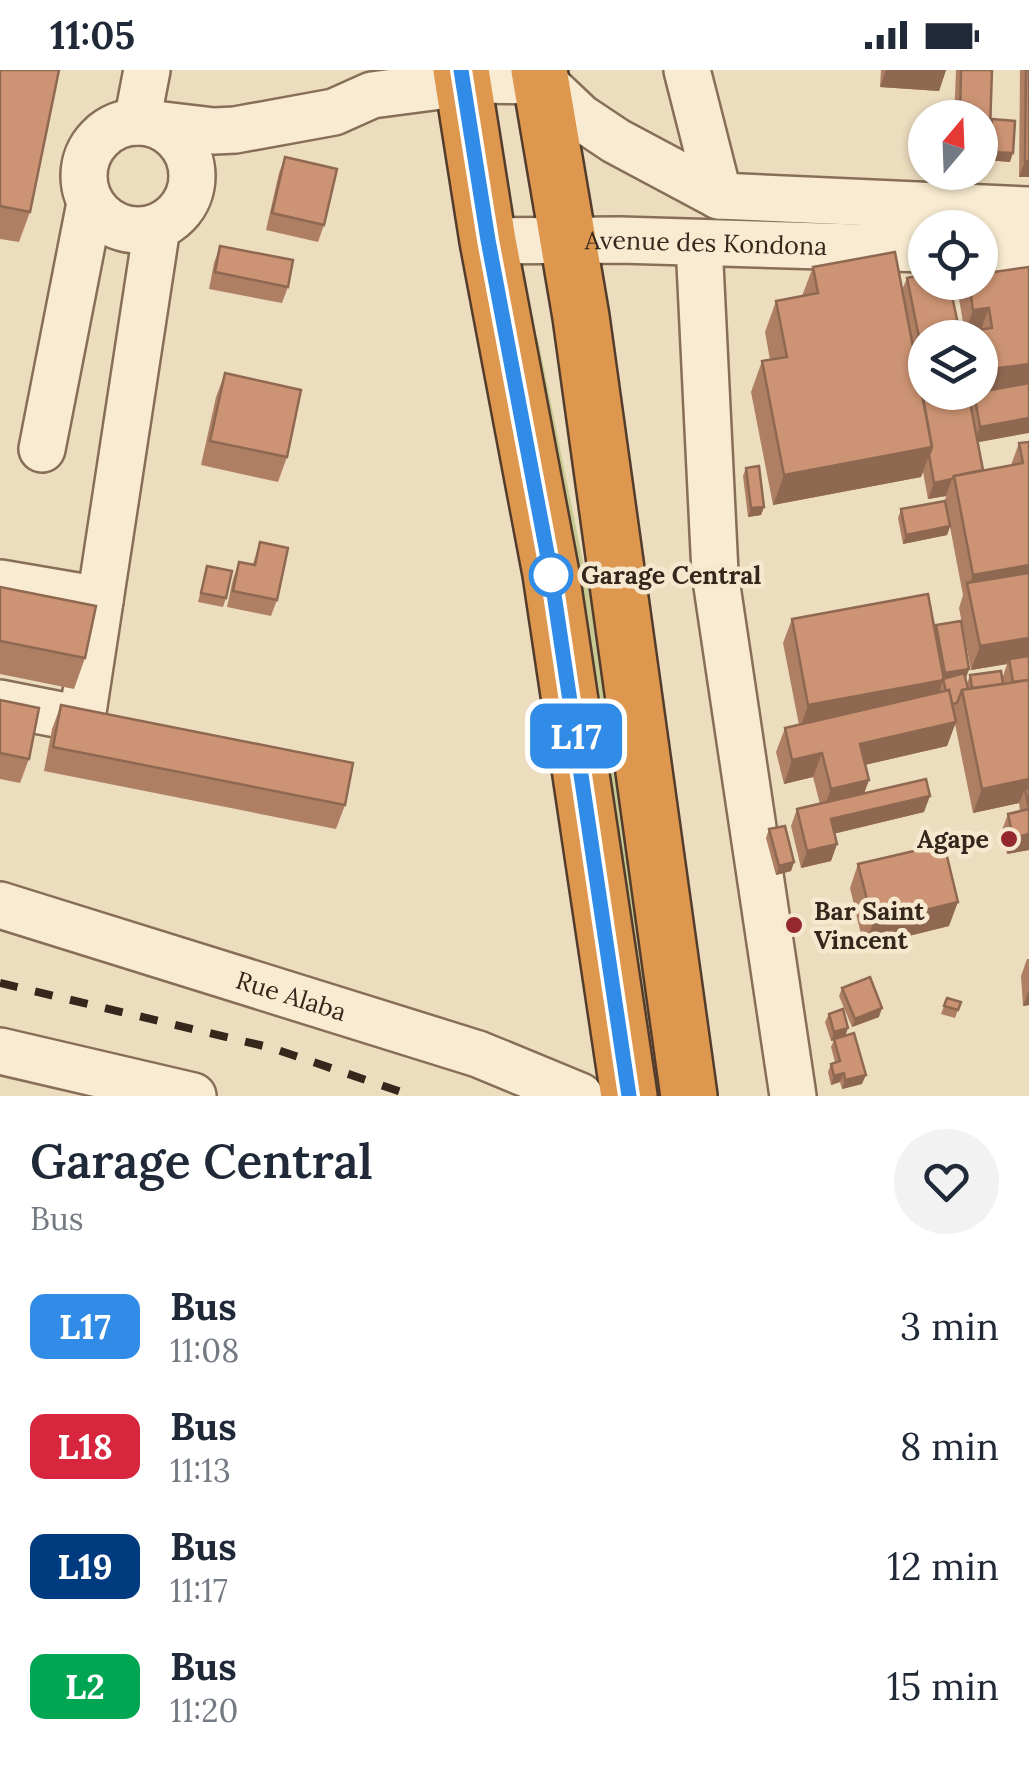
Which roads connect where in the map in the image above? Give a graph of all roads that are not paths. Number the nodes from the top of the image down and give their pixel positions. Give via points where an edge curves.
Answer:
1 (147, 70) edge
2 (687, 70) edge
3 (462, 75) edge
4 (540, 76) edge
5 (146, 123) junction
6 (719, 196) junction
7 (90, 203) junction
8 (1029, 210) edge
9 (157, 227) junction
10 (488, 240) junction
11 (568, 241) junction
12 (699, 244) junction
13 (908, 248) edge
14 (998, 251) edge
15 (1029, 252) edge
16 (581, 317) junction
17 (502, 320) junction
18 (42, 449) dead end
19 (0, 583) edge
20 (100, 600) junction
21 (0, 703) edge
22 (0, 905) edge
23 (2, 1055) edge
24 (193, 1096) edge
25 (580, 1096) edge
26 (629, 1096) edge
27 (690, 1096) edge
28 (793, 1096) edge

1 - 5 street
2 - 6 street
3 - 4 street
3 - 5 street via 433,87 372,95 334,112 235,130
3 - 10 highway
4 - 6 street, Avenue des Kondona via 580,117
4 - 11 highway
5 - 7 street via 119,126 90,149 84,166
5 - 9 street via 172,135 191,167 186,203
6 - 8 street, Avenue des Kondona
7 - 9 street via 119,227
7 - 18 street
9 - 20 street
10 - 11 street, Avenue des Kondona
10 - 17 highway
11 - 12 street, Avenue des Kondona
11 - 16 highway
12 - 13 street, Avenue des Kondona
12 - 28 street via 715,574
14 - 15 street
16 - 17 highway
16 - 27 highway
17 - 26 highway via 551,574
19 - 20 street
20 - 21 street via 80,715
22 - 25 street, Rue Alaba via 478,1054
23 - 24 street

